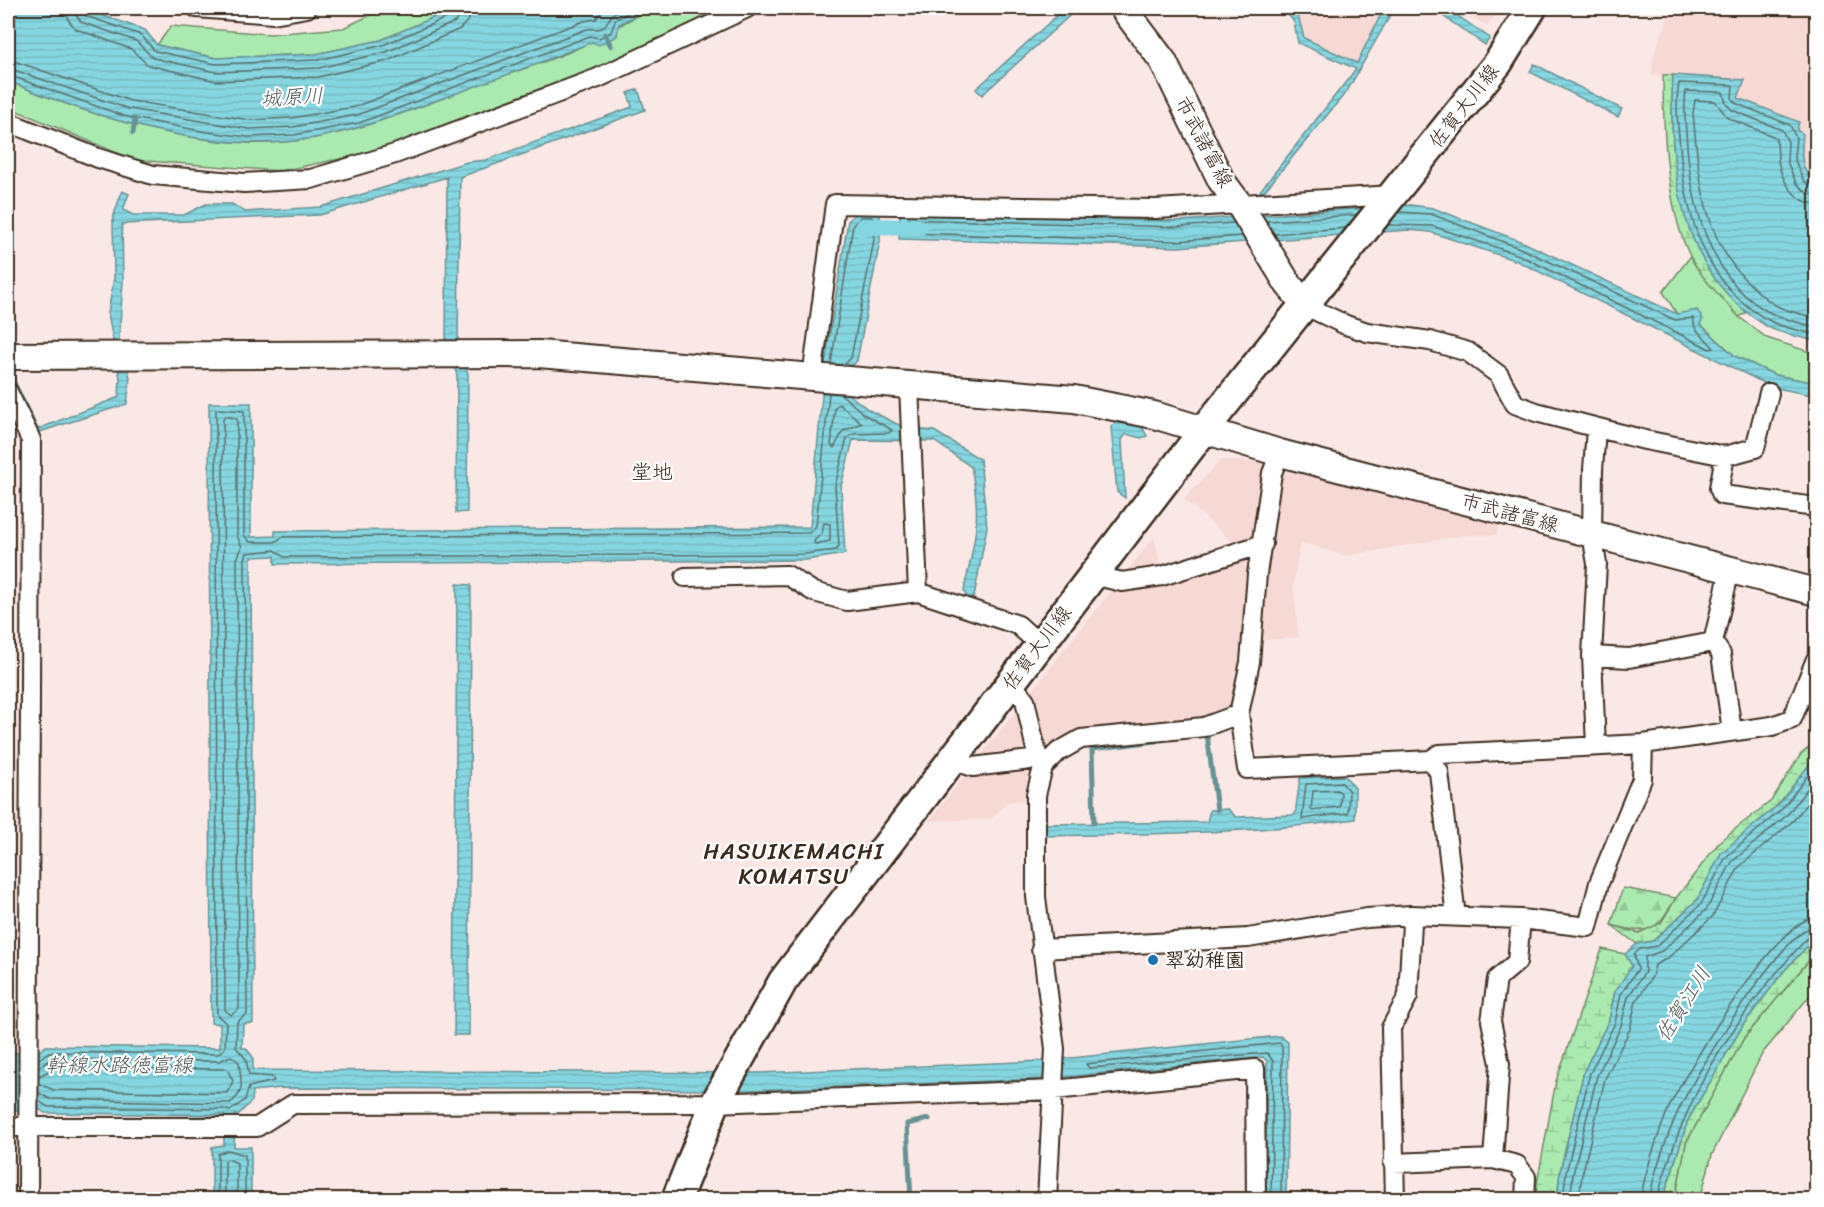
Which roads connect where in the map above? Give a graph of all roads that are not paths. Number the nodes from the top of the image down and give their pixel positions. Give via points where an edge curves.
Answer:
1 (197, 8) edge
2 (307, 8) edge
3 (747, 8) edge
4 (1123, 8) edge
5 (1532, 8) edge
6 (8, 122) edge
7 (1392, 198) junction
8 (1240, 205) junction
9 (1306, 306) junction
10 (8, 356) edge
11 (816, 378) junction
12 (909, 386) junction
13 (8, 392) edge
14 (1769, 393) dead end
15 (1596, 429) junction
16 (1204, 430) junction
17 (1280, 453) junction
18 (1725, 456) junction
19 (1816, 507) edge
20 (1592, 534) junction
21 (1263, 544) junction
22 (1730, 570) junction
23 (1093, 575) junction
24 (686, 577) dead end
25 (918, 592) junction
26 (1816, 592) edge
27 (1713, 642) junction
28 (1040, 645) junction
29 (1592, 656) junction
30 (1816, 659) edge
31 (1011, 683) junction
32 (1239, 714) junction
33 (1732, 730) junction
34 (1643, 744) junction
35 (1596, 746) junction
36 (952, 760) junction
37 (1431, 760) junction
38 (1041, 763) junction
39 (1456, 917) junction
40 (1521, 919) junction
41 (1412, 923) dead end
42 (1041, 949) junction
43 (1054, 1090) junction
44 (715, 1103) junction
45 (27, 1121) junction
46 (8, 1127) edge
47 (1493, 1159) junction
48 (1393, 1163) junction
49 (28, 1200) edge
50 (676, 1200) edge
51 (1047, 1200) edge
52 (1256, 1200) edge
53 (1395, 1200) edge
54 (1525, 1200) edge

1 - 2 street via 273,14
3 - 6 street via 598,78 395,154 311,179 244,183 153,175
4 - 8 street, 市武諸富線 via 1163,61 1221,180
5 - 7 main road, 佐賀大川線 via 1498,63
7 - 8 street
7 - 9 main road, 佐賀大川線
8 - 9 street, 市武諸富線
8 - 11 street via 1156,209 835,204
9 - 15 street via 1367,332 1430,341 1468,352 1499,375 1515,404
9 - 16 main road, 佐賀大川線
10 - 11 street, 市武諸富線 via 539,354
11 - 12 street, 市武諸富線
12 - 16 street, 市武諸富線 via 1074,399
12 - 25 street
13 - 45 street via 31,440
14 - 18 street via 1755,448
15 - 18 street
15 - 20 street
16 - 17 street, 市武諸富線
16 - 23 main road, 佐賀大川線
17 - 20 street, 市武諸富線
17 - 21 street via 1272,473
18 - 19 street via 1719,488 1722,495
20 - 22 street, 市武諸富線
20 - 29 street via 1597,564
21 - 23 street via 1162,576 1122,582
21 - 32 street via 1250,662
22 - 26 street, 市武諸富線
22 - 27 street
23 - 28 main road, 佐賀大川線
24 - 25 street via 787,575 814,592 847,601
25 - 28 street via 1018,625
27 - 29 street via 1629,658
27 - 33 street via 1721,654
28 - 31 main road, 佐賀大川線
29 - 35 street
30 - 33 street via 1792,719 1772,726
31 - 36 main road, 佐賀大川線
31 - 38 street via 1025,700
32 - 37 street via 1247,769
32 - 38 street via 1204,727 1081,739
33 - 34 street
34 - 35 street
34 - 40 street via 1642,779 1599,883 1587,927
35 - 37 street via 1439,754
36 - 38 street via 973,767
36 - 44 main road, 佐賀大川線 via 783,981
37 - 39 street via 1439,772
38 - 42 street via 1036,795 1036,897
39 - 40 street
39 - 42 street via 1367,918 1248,938
40 - 47 street via 1516,962 1497,979 1491,1021 1500,1064
41 - 48 street via 1408,996 1391,1028
42 - 43 street via 1055,1049
43 - 44 street
43 - 51 street
43 - 52 street via 1255,1069
44 - 45 street via 293,1104 257,1127
44 - 50 main road
45 - 46 street
45 - 49 street
47 - 48 street
47 - 54 street via 1517,1165 1526,1176
48 - 53 street

